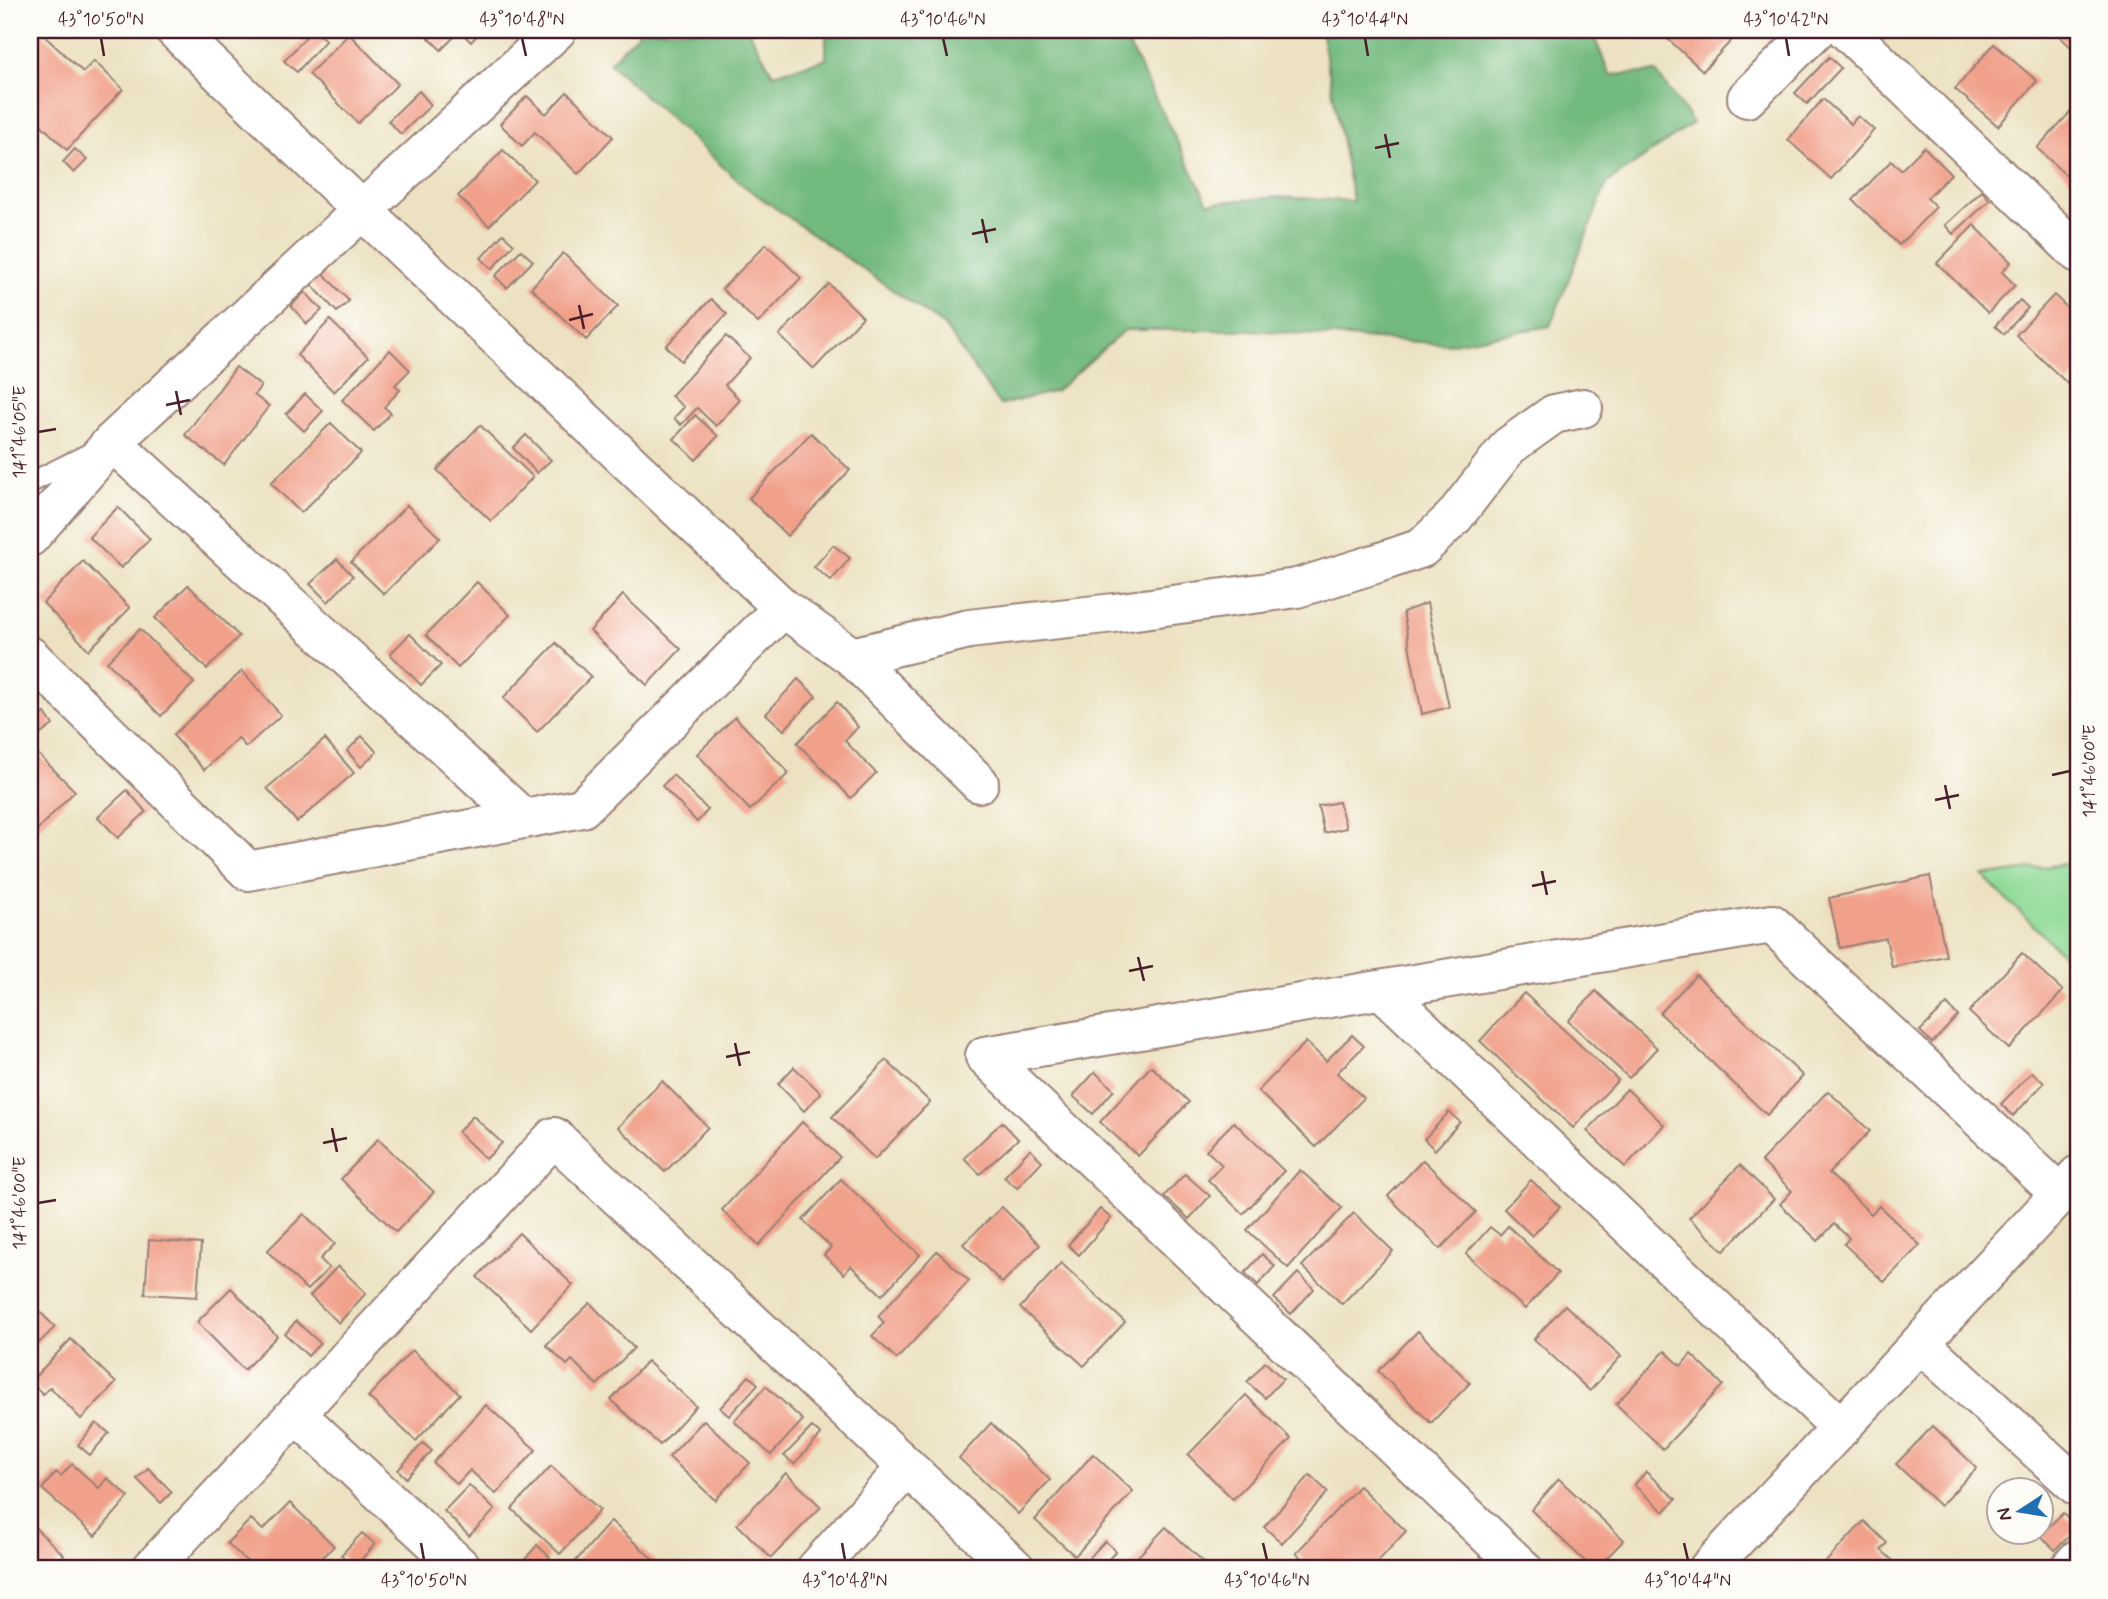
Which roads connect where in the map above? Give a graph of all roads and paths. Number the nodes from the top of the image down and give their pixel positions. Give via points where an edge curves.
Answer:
1 (175, 30) edge
2 (557, 30) edge
3 (1816, 30) edge
4 (1846, 30) edge
5 (1747, 98) dead end
6 (361, 209) junction
7 (2078, 253) edge
8 (1583, 408) dead end
9 (112, 442) junction
10 (30, 483) edge
11 (30, 537) edge
12 (783, 608) junction
13 (30, 656) edge
14 (852, 657) junction
15 (979, 783) dead end
16 (524, 819) junction
17 (1382, 990) junction
18 (2069, 1184) edge
19 (1920, 1343) junction
20 (296, 1414) junction
21 (1841, 1427) junction
22 (907, 1467) junction
23 (2078, 1488) edge
24 (2078, 1559) edge
25 (151, 1569) edge
26 (463, 1569) edge
27 (816, 1569) edge
28 (1016, 1569) edge
29 (1524, 1569) edge
30 (1708, 1569) edge
31 (2069, 1569) edge

1 - 6 street
2 - 6 street
3 - 5 street
4 - 7 street
6 - 9 street
6 - 12 street
8 - 14 street via 1554,414 1509,446 1454,517 1422,548 1297,588 969,629
9 - 10 lane
9 - 11 street
9 - 16 street
12 - 14 street
12 - 16 street via 582,808
13 - 16 street via 248,871
14 - 15 street
17 - 18 street via 1772,924
17 - 21 street
17 - 29 street via 985,1056
18 - 19 street
19 - 21 street
19 - 23 street
20 - 22 street via 554,1137
20 - 25 street
20 - 26 street
21 - 30 street
22 - 27 street
22 - 28 street
24 - 31 street

